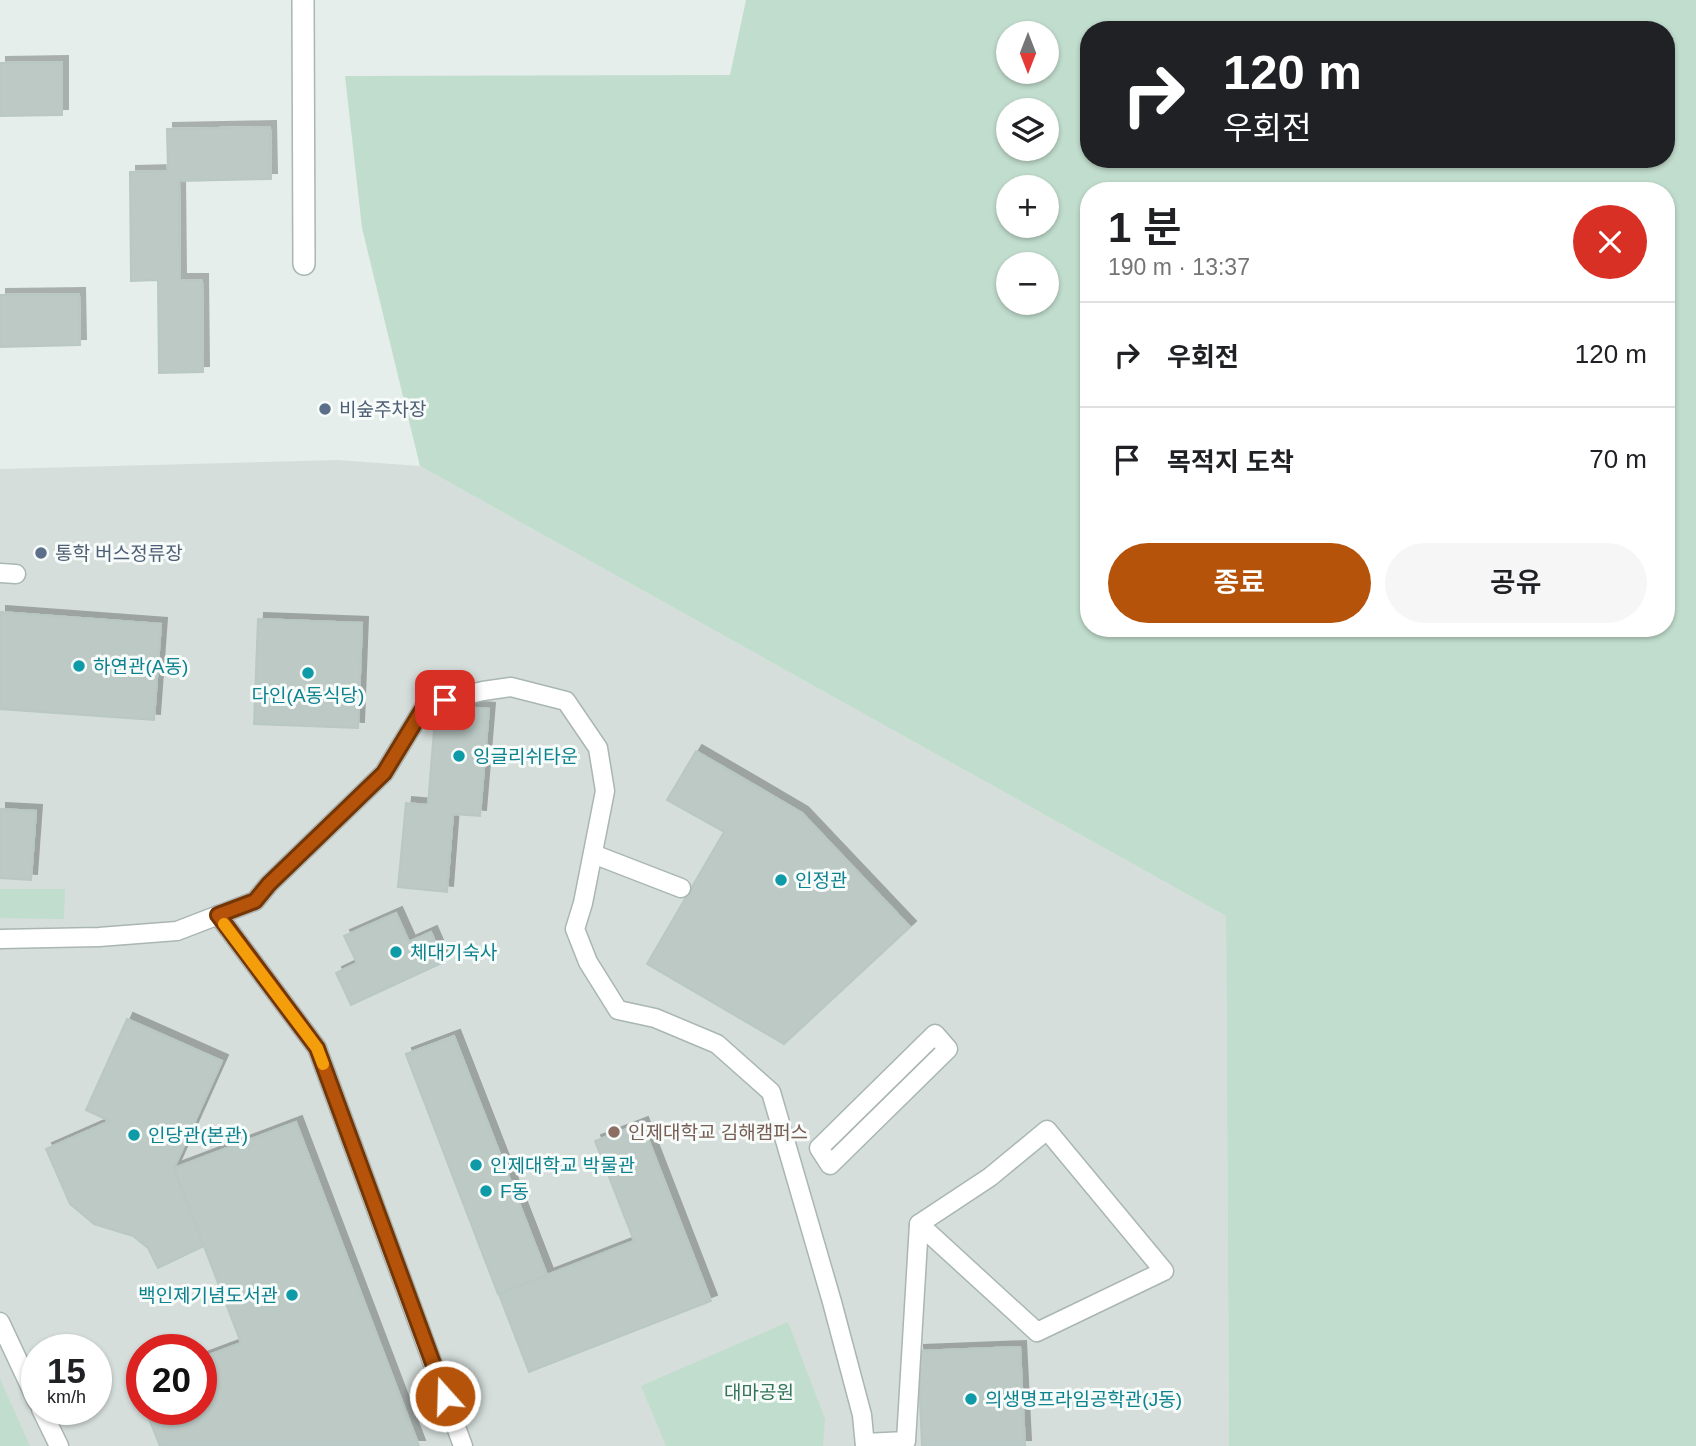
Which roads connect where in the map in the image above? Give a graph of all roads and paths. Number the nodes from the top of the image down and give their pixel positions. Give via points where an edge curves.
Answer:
1 (303, 0) edge
2 (304, 264) dead end
3 (593, 854) junction
4 (681, 888) dead end
5 (218, 915) junction
6 (0, 939) edge
7 (823, 1155) junction
8 (794, 1166) junction
9 (919, 1224) junction
10 (0, 1322) edge
11 (21, 1367) edge
12 (49, 1425) edge
13 (865, 1445) edge
14 (59, 1446) edge
15 (464, 1446) edge

1 - 2 street
3 - 4 lane
3 - 5 lane via 605,791 598,748 566,701 511,688 483,691 426,704 384,773 255,901
3 - 8 lane via 576,929 588,962 618,1010 655,1018 717,1044 771,1091
5 - 6 lane via 177,932
5 - 15 lane via 317,1048
7 - 7 lane via 819,1148 935,1034 948,1049 830,1165
7 - 8 lane
8 - 13 lane via 862,1415
9 - 9 lane via 1037,1332 1164,1270 1047,1130 990,1177
9 - 13 lane via 906,1441
10 - 11 lane
12 - 14 lane

